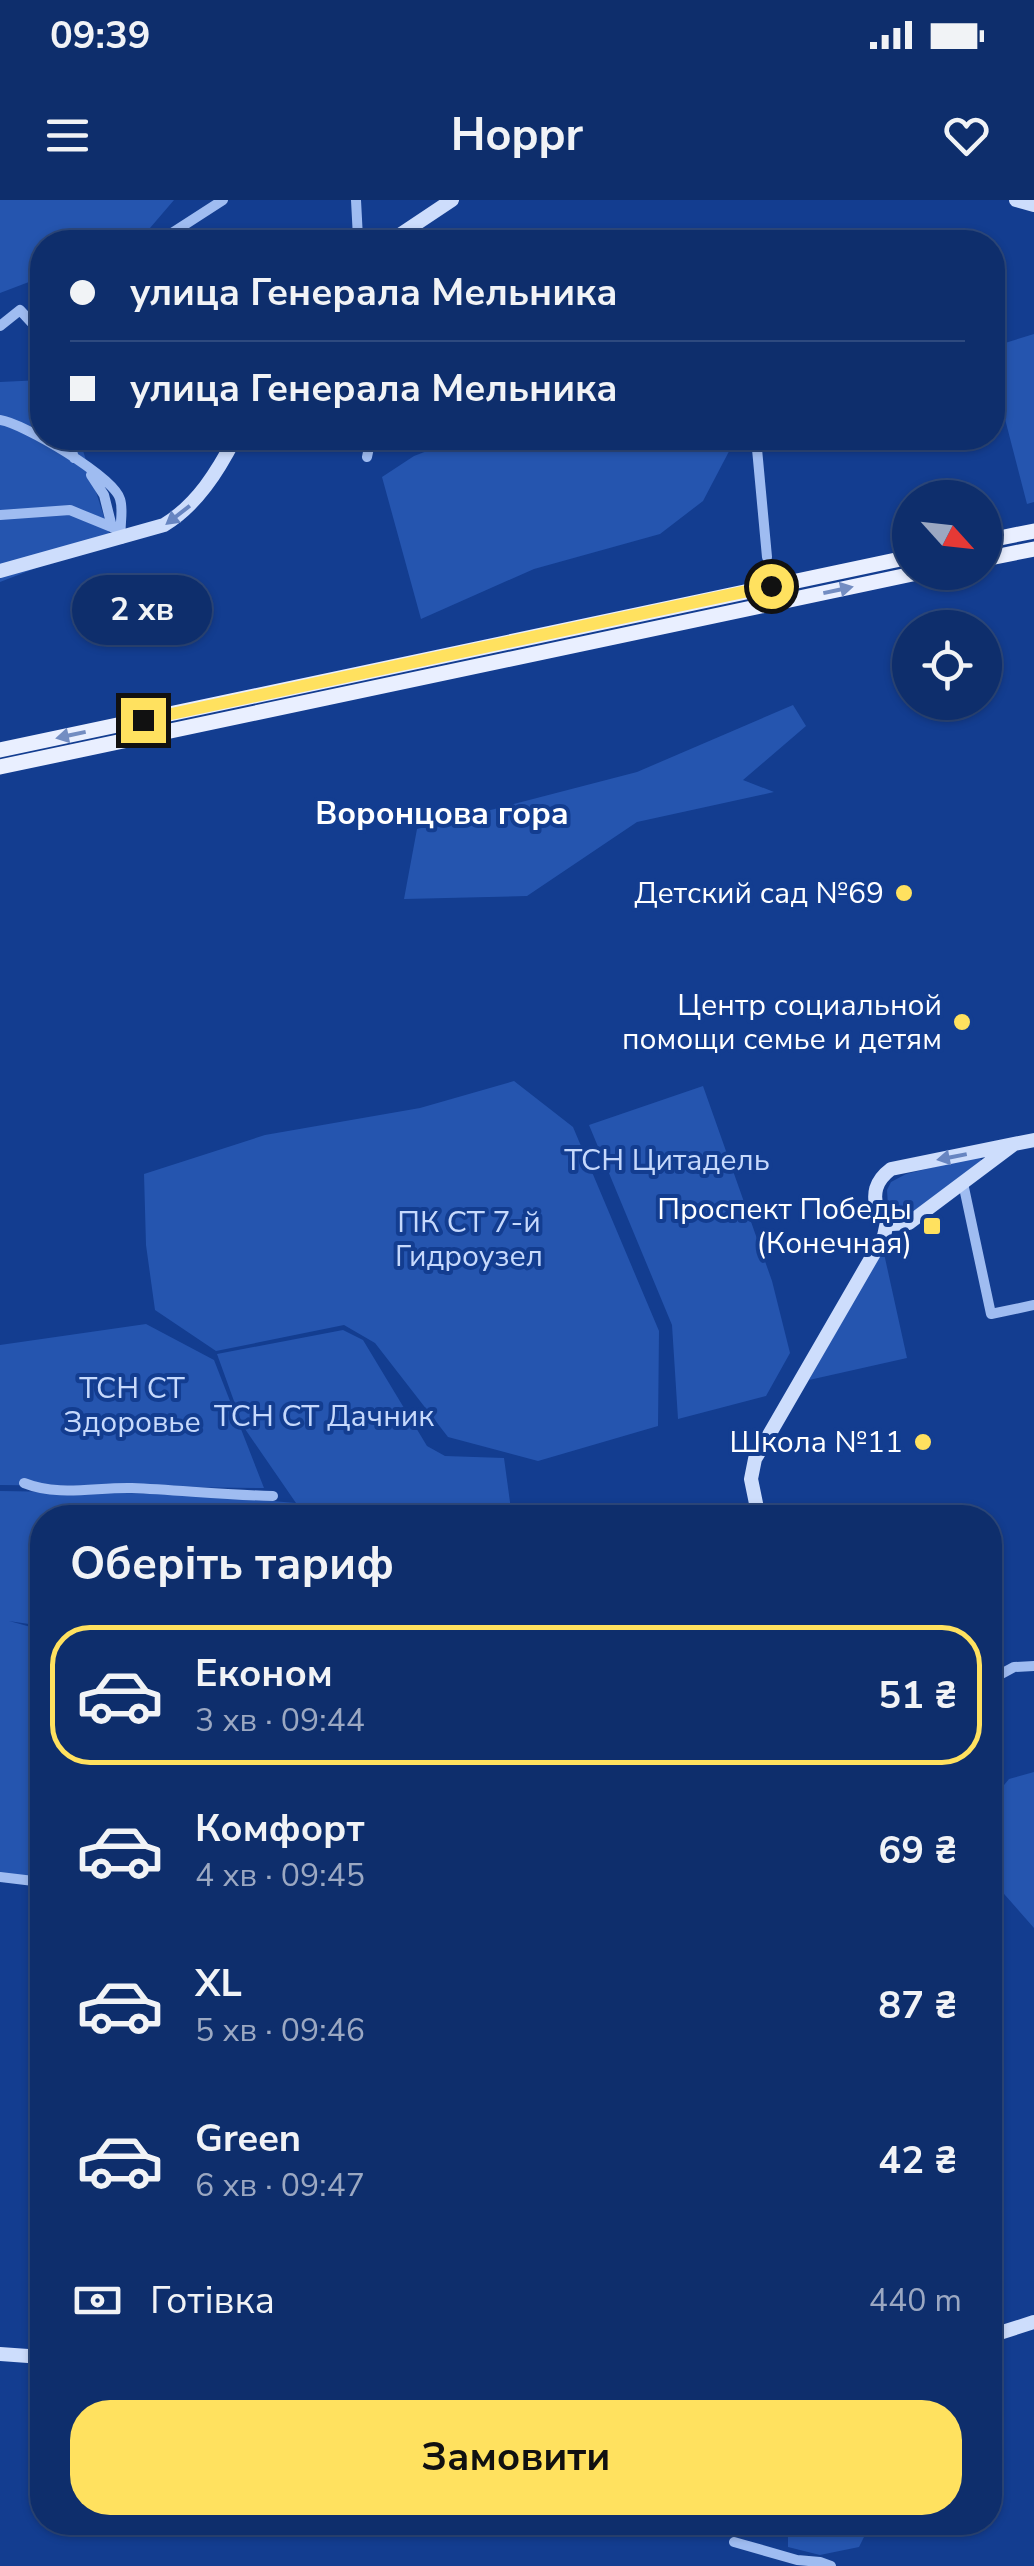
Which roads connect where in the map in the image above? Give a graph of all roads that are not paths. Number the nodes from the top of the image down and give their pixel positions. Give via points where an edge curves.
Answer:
1 (224, 200) edge
2 (356, 200) edge
3 (452, 200) edge
4 (1016, 200) edge
5 (1034, 205) edge
6 (177, 230) edge
7 (358, 230) edge
8 (407, 230) edge
9 (30, 321) edge
10 (0, 326) edge
11 (0, 420) edge
12 (30, 430) edge
13 (61, 450) edge
14 (72, 450) edge
15 (229, 450) edge
16 (369, 450) edge
17 (757, 450) edge
18 (367, 457) dead end
19 (74, 458) junction
20 (0, 516) edge
21 (1034, 530) edge
22 (117, 532) junction
23 (1002, 537) edge
24 (1034, 549) edge
25 (768, 556) dead end
26 (1002, 556) edge
27 (892, 561) edge
28 (0, 571) edge
29 (892, 578) edge
30 (431, 659) junction
31 (435, 677) junction
32 (0, 750) edge
33 (0, 767) edge
34 (1034, 1140) edge
35 (1013, 1144) junction
36 (964, 1184) junction
37 (887, 1222) junction
38 (1034, 1305) edge
39 (24, 1482) dead end
40 (273, 1496) dead end
41 (756, 1505) edge
42 (1034, 1666) edge
43 (1002, 1674) edge
44 (0, 1878) edge
45 (30, 1881) edge
46 (1034, 2322) edge
47 (1002, 2332) edge
48 (0, 2354) edge
49 (30, 2355) edge
50 (734, 2542) dead end
51 (830, 2566) edge

1 - 6 street
2 - 7 street
3 - 8 street
4 - 5 street
9 - 10 street via 20,310
11 - 12 street
13 - 19 street
14 - 19 street
15 -> 22 street via 182,515 147,532
16 - 18 street
17 - 25 street
19 - 22 street via 116,490
20 - 22 street via 70,510
21 - 23 main road
22 - 28 street
24 - 26 main road
27 - 30 main road
31 -> 29 main road
30 - 31 main road
30 -> 32 main road
31 - 33 main road
34 - 35 street
35 - 36 street
35 -> 37 street via 890,1168 874,1198
36 - 37 street via 909,1223
36 - 38 street via 991,1314
37 - 41 street via 755,1458
39 - 40 street via 88,1492
42 - 43 street
44 - 45 street
46 - 47 street
48 - 49 street
50 - 51 street

